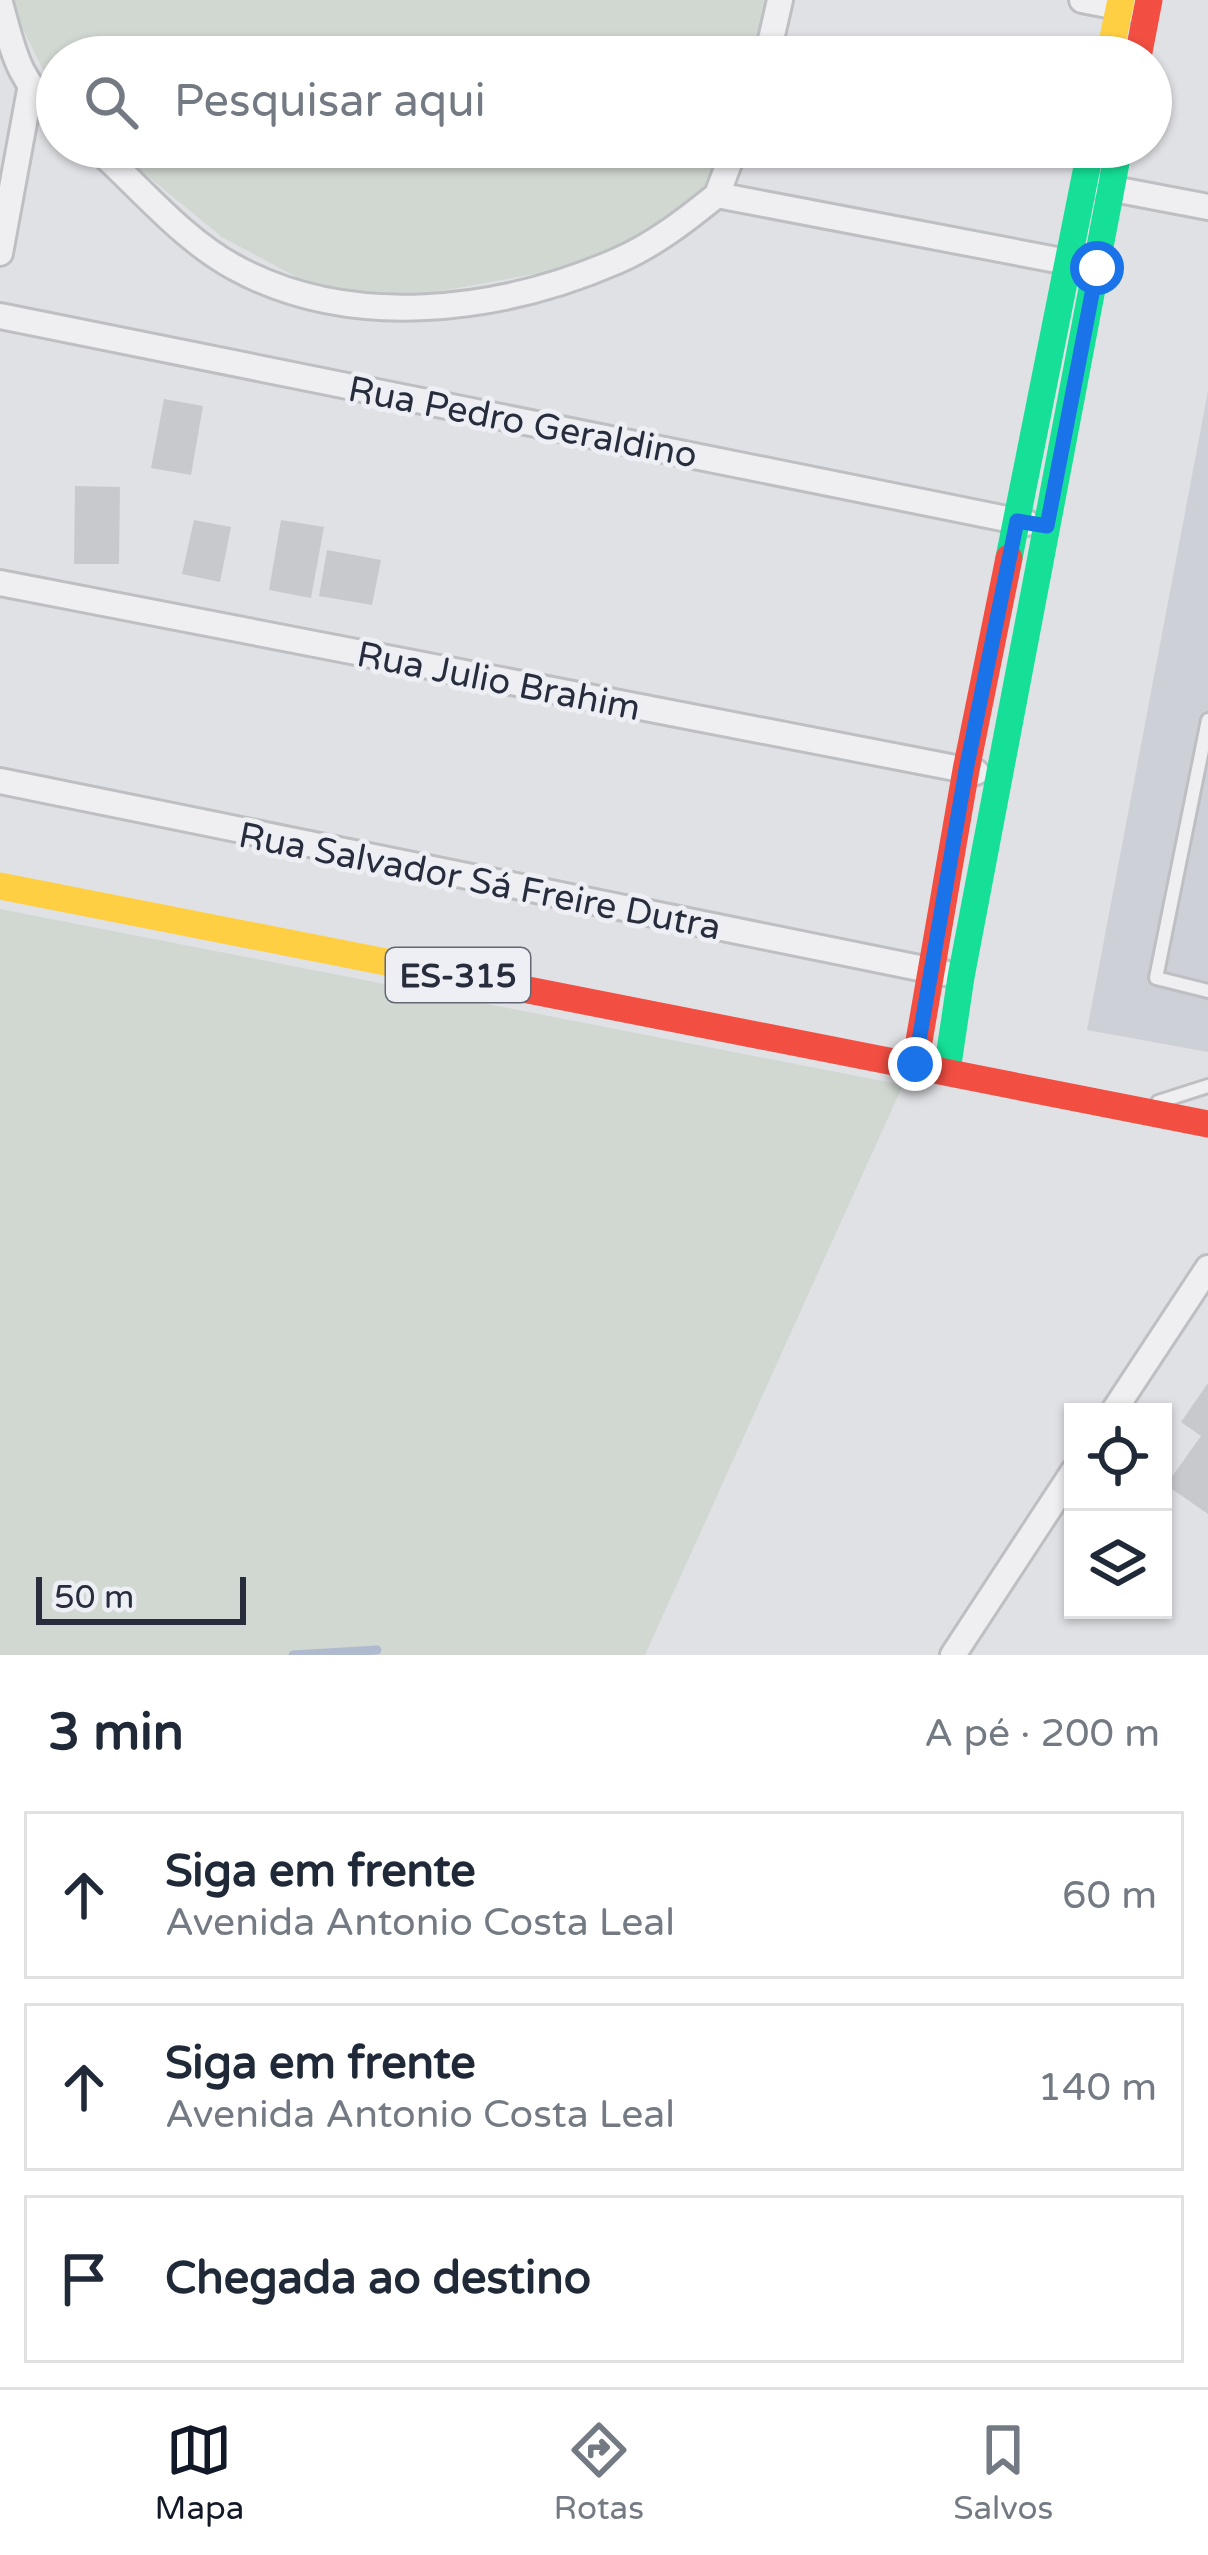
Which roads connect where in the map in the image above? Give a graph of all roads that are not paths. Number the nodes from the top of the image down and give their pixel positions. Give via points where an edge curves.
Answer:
1 (780, 0) edge
2 (1082, 0) edge
3 (0, 3) edge
4 (1134, 5) edge
5 (771, 36) edge
6 (1119, 36) edge
7 (1136, 36) edge
8 (7, 54) edge
9 (30, 90) junction
10 (36, 95) edge
11 (117, 168) edge
12 (727, 168) edge
13 (1095, 168) edge
14 (1108, 168) edge
15 (1098, 186) junction
16 (717, 195) junction
17 (1208, 207) edge
18 (0, 253) edge
19 (1068, 262) junction
20 (1097, 268) junction
21 (0, 316) edge
22 (1017, 521) junction
23 (1047, 526) junction
24 (0, 584) edge
25 (1208, 720) edge
26 (966, 770) junction
27 (999, 776) junction
28 (0, 781) edge
29 (0, 886) edge
30 (933, 970) junction
31 (961, 977) junction
32 (1208, 991) edge
33 (915, 1064) junction
34 (946, 1071) junction
35 (1208, 1086) edge
36 (1134, 1109) junction
37 (1208, 1124) edge
38 (1208, 1268) edge
39 (1119, 1403) edge
40 (1064, 1486) edge
41 (952, 1655) edge

1 - 5 street
2 - 4 street
3 - 8 street
4 - 6 street
4 - 7 street
8 - 9 street
9 - 10 street
9 - 18 street
11 - 16 street via 236,268 327,302 396,309 508,297 617,261
12 - 16 street
13 - 15 street
14 - 15 street
15 - 17 street
15 - 19 street
15 - 20 street
16 - 19 street
19 - 20 street
19 - 22 street
20 - 23 street
21 - 22 street, Rua Pedro Geraldino
22 - 23 street, Rua Pedro Geraldino
22 - 26 street
23 - 27 street
24 - 26 street, Rua Julio Brahim
25 - 32 lane via 1156,978
26 - 27 street, Rua Julio Brahim
26 - 30 street
27 - 31 street
28 - 30 street, Rua Salvador Sá Freire Dutra
29 - 33 street, ES-315
30 - 31 street, Rua Salvador Sá Freire Dutra
30 - 33 street
31 - 34 street
33 - 34 street, ES-315
34 - 36 street, ES-315
35 - 36 lane
36 - 37 street, ES-315
38 - 39 street
40 - 41 street

